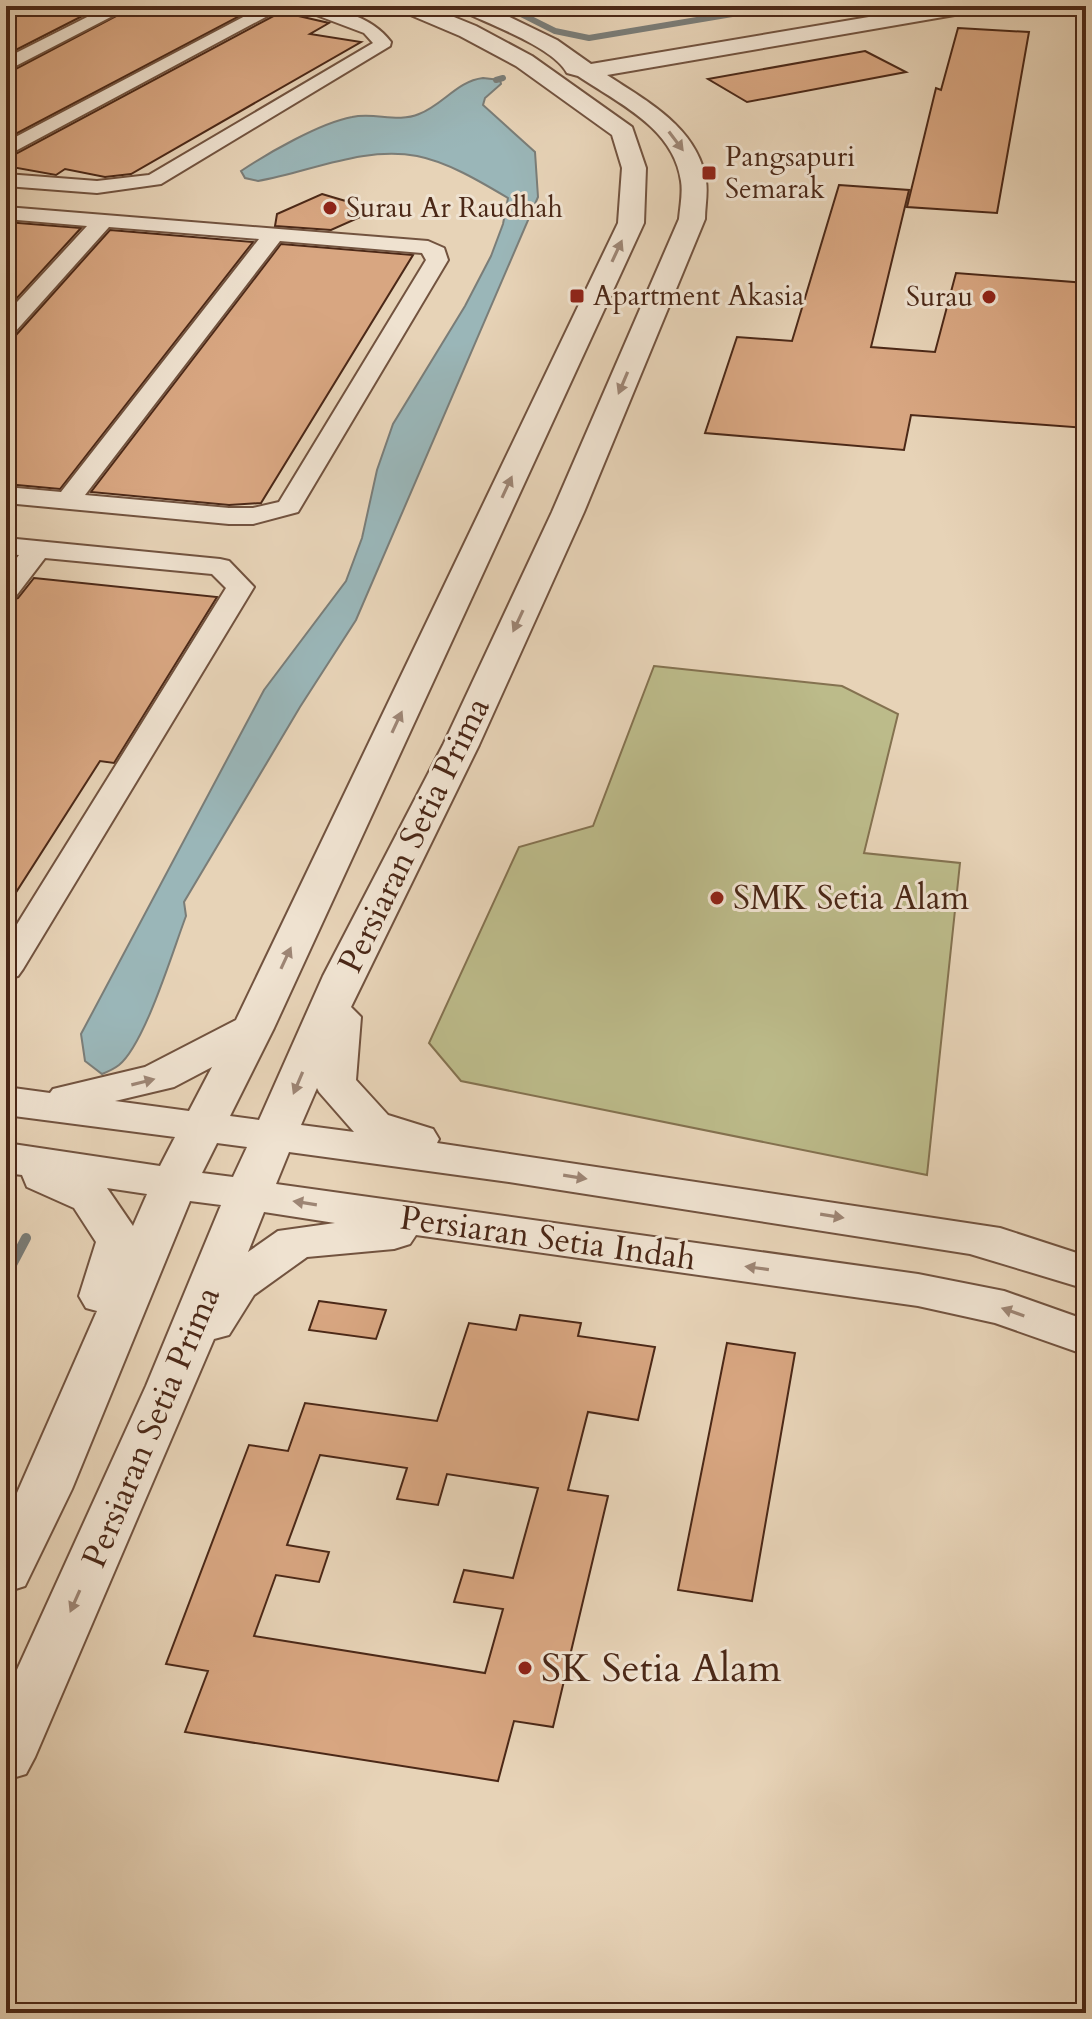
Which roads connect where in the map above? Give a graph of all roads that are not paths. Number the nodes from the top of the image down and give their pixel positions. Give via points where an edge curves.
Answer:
1 (123, 6) edge
2 (277, 6) edge
3 (309, 6) edge
4 (409, 6) edge
5 (870, 6) edge
6 (972, 6) edge
7 (460, 14) edge
8 (549, 45) junction
9 (633, 49) junction
10 (685, 56) junction
11 (6, 65) edge
12 (575, 66) junction
13 (618, 90) junction
14 (623, 132) junction
15 (6, 150) edge
16 (6, 180) edge
17 (6, 213) edge
18 (103, 221) junction
19 (274, 234) junction
20 (6, 328) edge
21 (6, 495) edge
22 (68, 500) junction
23 (6, 546) edge
24 (38, 549) junction
25 (6, 590) edge
26 (6, 969) edge
27 (344, 976) junction
28 (253, 1028) junction
29 (23, 1103) edge
30 (205, 1127) junction
31 (276, 1136) junction
32 (6, 1160) edge
33 (509, 1167) junction
34 (174, 1183) junction
35 (248, 1195) junction
36 (463, 1227) junction
37 (1086, 1273) edge
38 (1086, 1338) edge
39 (171, 1386) junction
40 (46, 1489) junction
41 (6, 1572) edge
42 (6, 1757) edge

1 - 11 street
2 - 15 street
3 - 16 street via 370,29 382,42 154,180 97,187
4 - 7 street, Persiaran Setia Prima
5 - 9 street
6 - 10 street
7 - 8 street, Persiaran Setia Prima
7 - 12 street via 533,56
7 - 14 street, Persiaran Setia Prima
8 - 9 street via 582,51
8 - 12 street, Persiaran Setia Prima
9 - 12 street
10 - 12 street
10 - 13 street via 641,68
12 - 13 street, Persiaran Setia Prima
12 - 14 street via 565,78 612,113
13 -> 27 street, Persiaran Setia Prima via 683,146 694,182 692,219 468,731
28 -> 14 street, Persiaran Setia Prima via 631,223 634,168
17 - 18 street
18 - 19 street
18 - 20 street
19 - 22 street
19 - 22 street via 428,247 437,260 289,507 229,516
21 - 22 street
23 - 24 street
24 - 25 street
24 - 26 street via 220,567 240,587
27 -> 31 street, Persiaran Setia Prima
27 - 33 street via 334,1082 372,1125
29 -> 28 street via 159,1077
28 - 30 street, Persiaran Setia Prima
29 - 30 street, Persiaran Setia Indah
30 - 31 street, Persiaran Setia Indah
30 - 34 street, Persiaran Setia Prima
31 - 33 street, Persiaran Setia Indah
31 - 35 street, Persiaran Setia Prima
32 - 34 street, Persiaran Setia Indah
32 - 40 street via 90,1197 119,1242
33 -> 37 street, Persiaran Setia Indah via 970,1238
34 - 35 street, Persiaran Setia Indah
34 - 40 street, Persiaran Setia Prima
36 -> 35 street, Persiaran Setia Indah
35 - 39 street, Persiaran Setia Prima
38 -> 36 street, Persiaran Setia Indah via 1004,1308 918,1290
36 - 39 street via 295,1242 237,1284
39 -> 42 street, Persiaran Setia Prima
40 - 41 street, Persiaran Setia Prima

